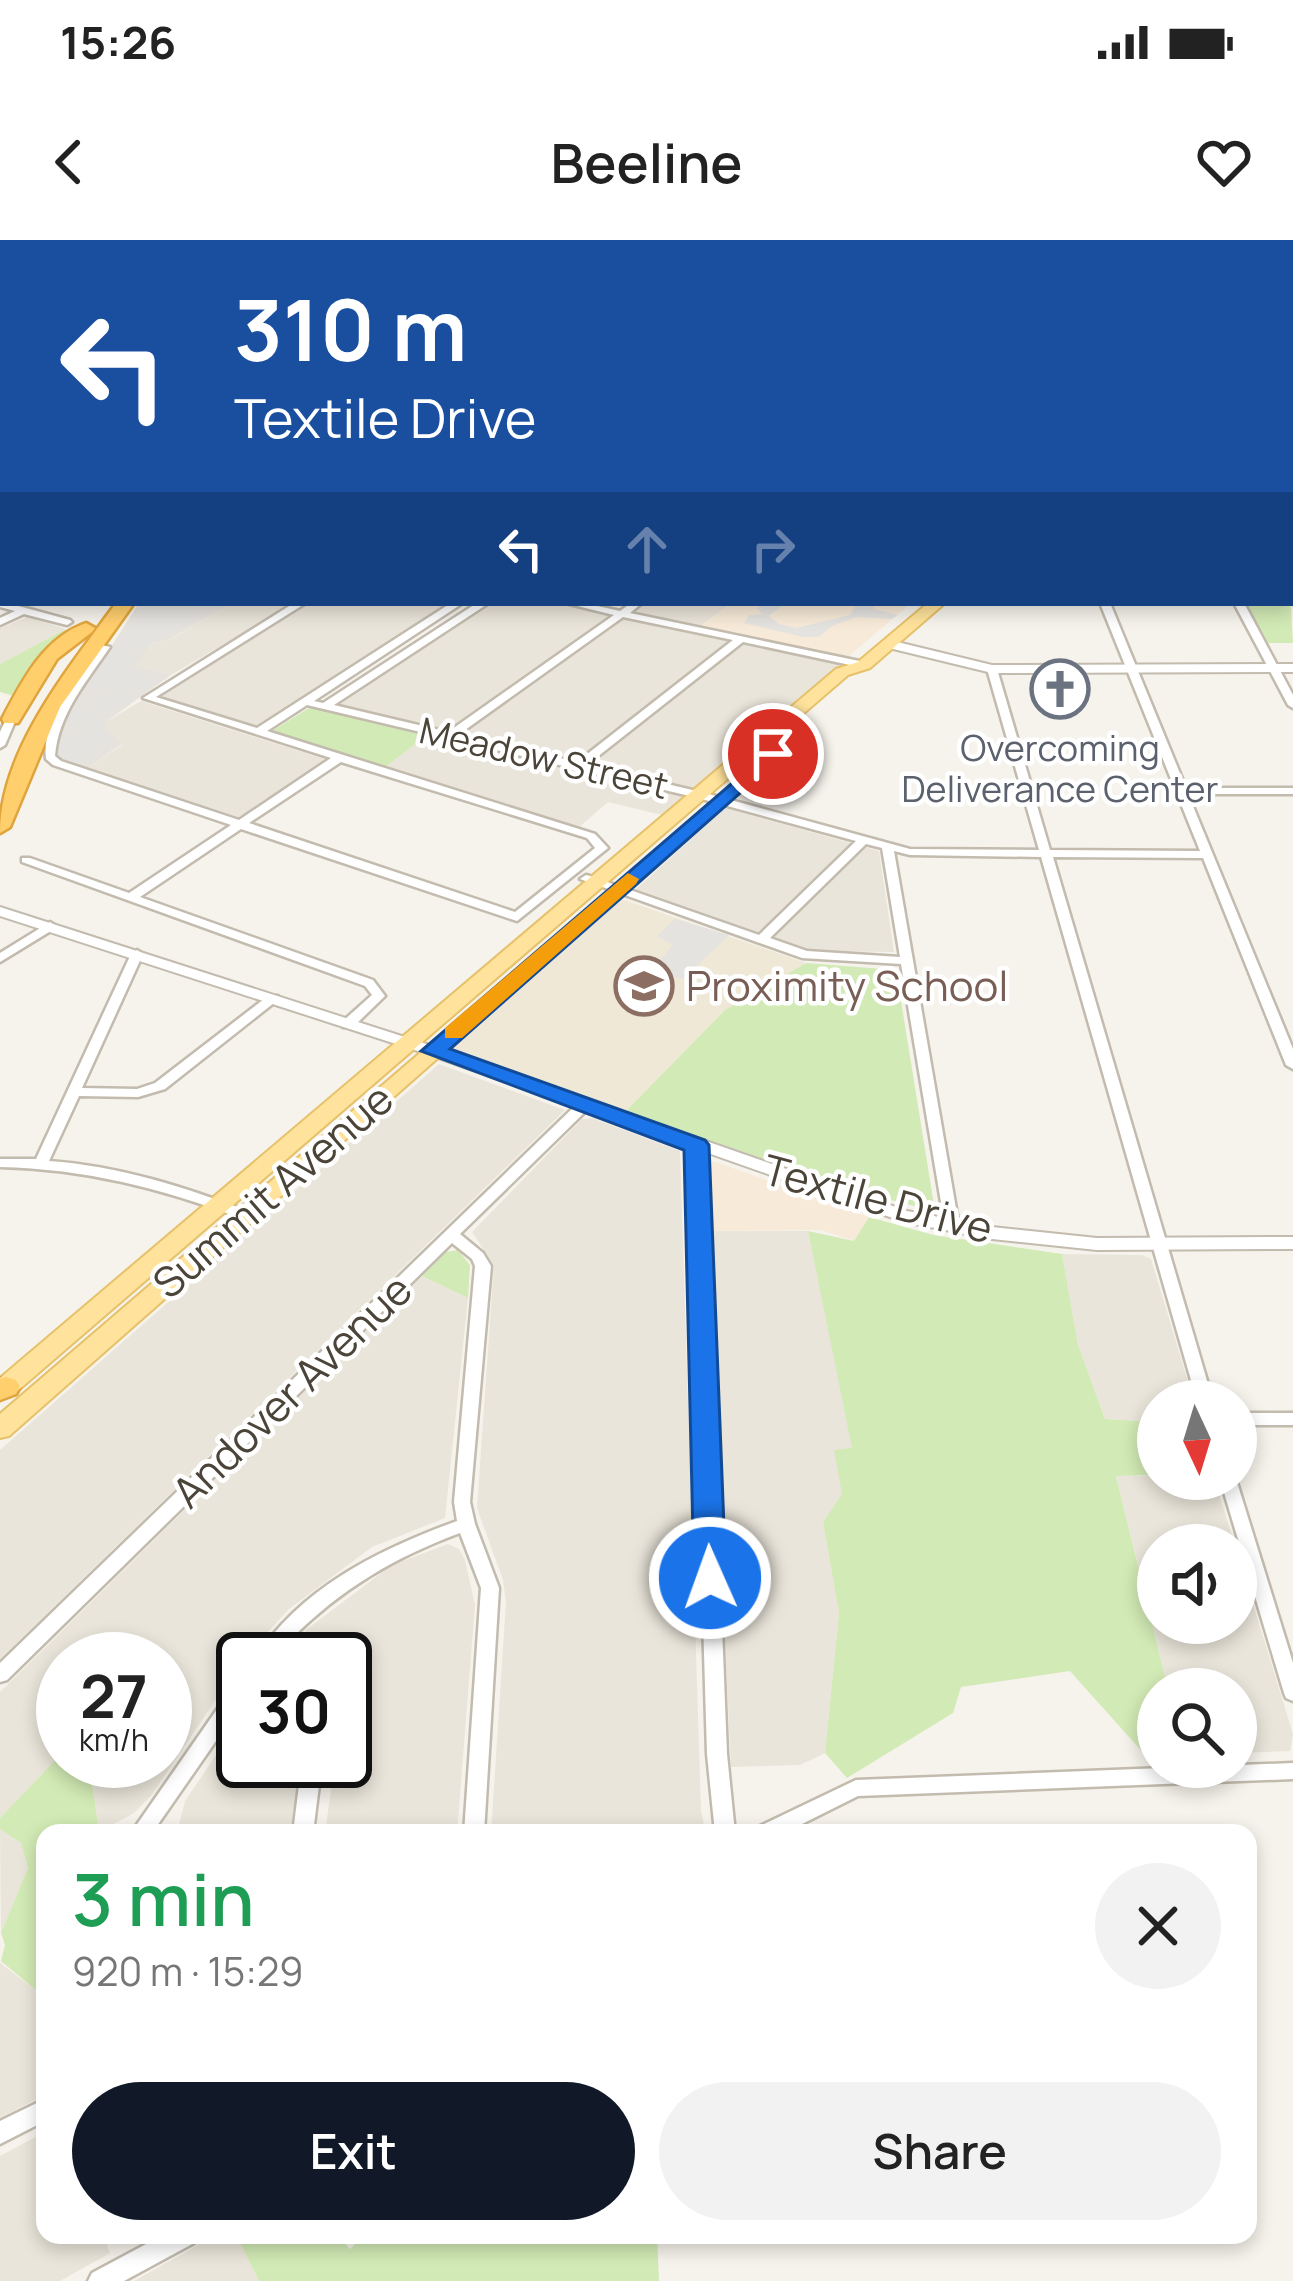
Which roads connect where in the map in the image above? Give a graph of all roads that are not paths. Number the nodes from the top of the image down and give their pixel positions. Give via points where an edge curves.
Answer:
1 (7, 606) edge
2 (102, 606) edge
3 (123, 606) edge
4 (296, 606) edge
5 (453, 606) edge
6 (479, 606) edge
7 (585, 606) edge
8 (633, 606) edge
9 (933, 606) edge
10 (1106, 606) edge
11 (1241, 606) edge
12 (22, 610) junction
13 (620, 613) junction
14 (0, 622) edge
15 (76, 626) junction
16 (741, 639) junction
17 (889, 644) junction
18 (105, 647) dead end
19 (864, 665) junction
20 (1273, 668) junction
21 (1293, 668) edge
22 (992, 669) junction
23 (1131, 669) junction
24 (306, 702) junction
25 (1293, 705) edge
26 (324, 707) junction
27 (11, 719) joint
28 (256, 733) junction
29 (449, 736) junction
30 (0, 745) edge
31 (339, 758) junction
32 (579, 766) junction
33 (0, 791) edge
34 (1181, 791) junction
35 (1293, 791) edge
36 (710, 798) junction
37 (240, 825) junction
38 (0, 827) edge
39 (862, 841) junction
40 (889, 848) junction
41 (1048, 855) junction
42 (1208, 855) junction
43 (26, 860) dead end
44 (572, 874) junction
45 (596, 882) junction
46 (616, 890) junction
47 (133, 896) junction
48 (0, 911) edge
49 (50, 926) junction
50 (761, 940) junction
51 (137, 954) junction
52 (0, 958) edge
53 (907, 961) junction
54 (273, 999) junction
55 (348, 1024) junction
56 (408, 1043) junction
57 (433, 1051) junction
58 (1293, 1066) edge
59 (73, 1093) junction
60 (583, 1106) junction
61 (696, 1145) junction
62 (0, 1163) edge
63 (40, 1163) junction
64 (220, 1205) junction
65 (245, 1215) junction
66 (952, 1226) junction
67 (452, 1235) junction
68 (1293, 1243) edge
69 (1158, 1244) junction
70 (31, 1366) junction
71 (57, 1379) junction
72 (1199, 1380) edge
73 (2, 1390) edge
74 (1257, 1419) edge
75 (1293, 1419) edge
76 (0, 1429) edge
77 (1234, 1500) edge
78 (464, 1525) junction
79 (287, 1632) edge
80 (0, 1675) edge
81 (1293, 1693) edge
82 (216, 1726) edge
83 (1293, 1771) edge
84 (309, 1788) edge
85 (147, 1824) edge
86 (304, 1824) edge
87 (476, 1824) edge
88 (724, 1824) edge
89 (783, 1824) edge
90 (36, 2115) edge
91 (0, 2133) edge
92 (169, 2244) edge
93 (100, 2281) edge

1 - 12 street
2 - 15 highway
3 - 38 highway via 51,706
4 - 28 street via 148,698
5 - 24 street
6 - 26 street
7 - 13 street
8 - 13 street
9 - 17 main road, Summit Avenue
10 - 23 street
11 - 20 street
12 - 14 street
12 - 15 street
13 - 16 street
13 - 29 street
15 - 27 highway via 33,676
15 - 33 highway
16 - 19 street
16 - 32 street
17 - 19 main road, Summit Avenue
17 - 22 street
18 - 37 street via 56,726 50,757
19 - 36 main road, Summit Avenue via 863,675
20 - 21 street
20 - 23 street
20 - 25 street
22 - 23 street
22 - 41 street
23 - 34 street
24 - 26 street, Meadow Street
24 - 28 street
26 - 29 street, Meadow Street
27 - 30 street
28 - 31 street
29 - 32 street, Meadow Street
31 - 37 street
31 - 44 street via 601,842
32 - 36 street, Meadow Street
34 - 35 street
34 - 42 street
36 - 39 street, Meadow Street
36 - 45 main road, Summit Avenue
36 - 46 main road, Summit Avenue
37 - 44 street via 518,916
37 - 47 street
39 - 40 street, Meadow Street
39 - 50 street
40 - 41 street, Meadow Street
40 - 53 street
41 - 42 street, Meadow Street
41 - 69 street
42 - 58 street
43 - 47 street
44 - 45 street
45 - 46 street
45 - 56 main road, Summit Avenue
46 - 50 street
46 - 57 main road, Summit Avenue
47 - 55 street via 369,982 379,996
48 - 49 street, Textile Drive
49 - 51 street, Textile Drive
49 - 52 street
50 - 53 street via 823,958
51 - 54 street, Textile Drive
51 - 59 street
53 - 66 street
54 - 55 street, Textile Drive
54 - 59 street via 160,1086
55 - 56 street, Textile Drive
56 - 57 street, Textile Drive
56 - 64 main road, Summit Avenue
57 - 60 street, Textile Drive
57 - 65 main road, Summit Avenue
59 - 63 street
60 - 61 street, Textile Drive
60 - 67 street, Andover Avenue
61 - 66 street, Textile Drive
61 - 88 street
62 - 63 street
63 - 64 street via 126,1174
64 - 65 street
64 - 70 main road, Summit Avenue
65 - 71 main road, Summit Avenue
66 - 69 street, Textile Drive
67 - 78 street via 483,1267
67 - 80 street, Andover Avenue
68 - 69 street, Textile Drive
69 - 72 street
70 - 71 main road
70 - 73 main road, Summit Avenue
71 - 76 main road, Summit Avenue
74 - 75 street
77 - 81 street
78 - 79 street via 365,1564
78 - 87 street via 490,1588
82 - 85 street
83 - 89 street via 856,1788
84 - 86 street
90 - 91 street
92 - 93 street

